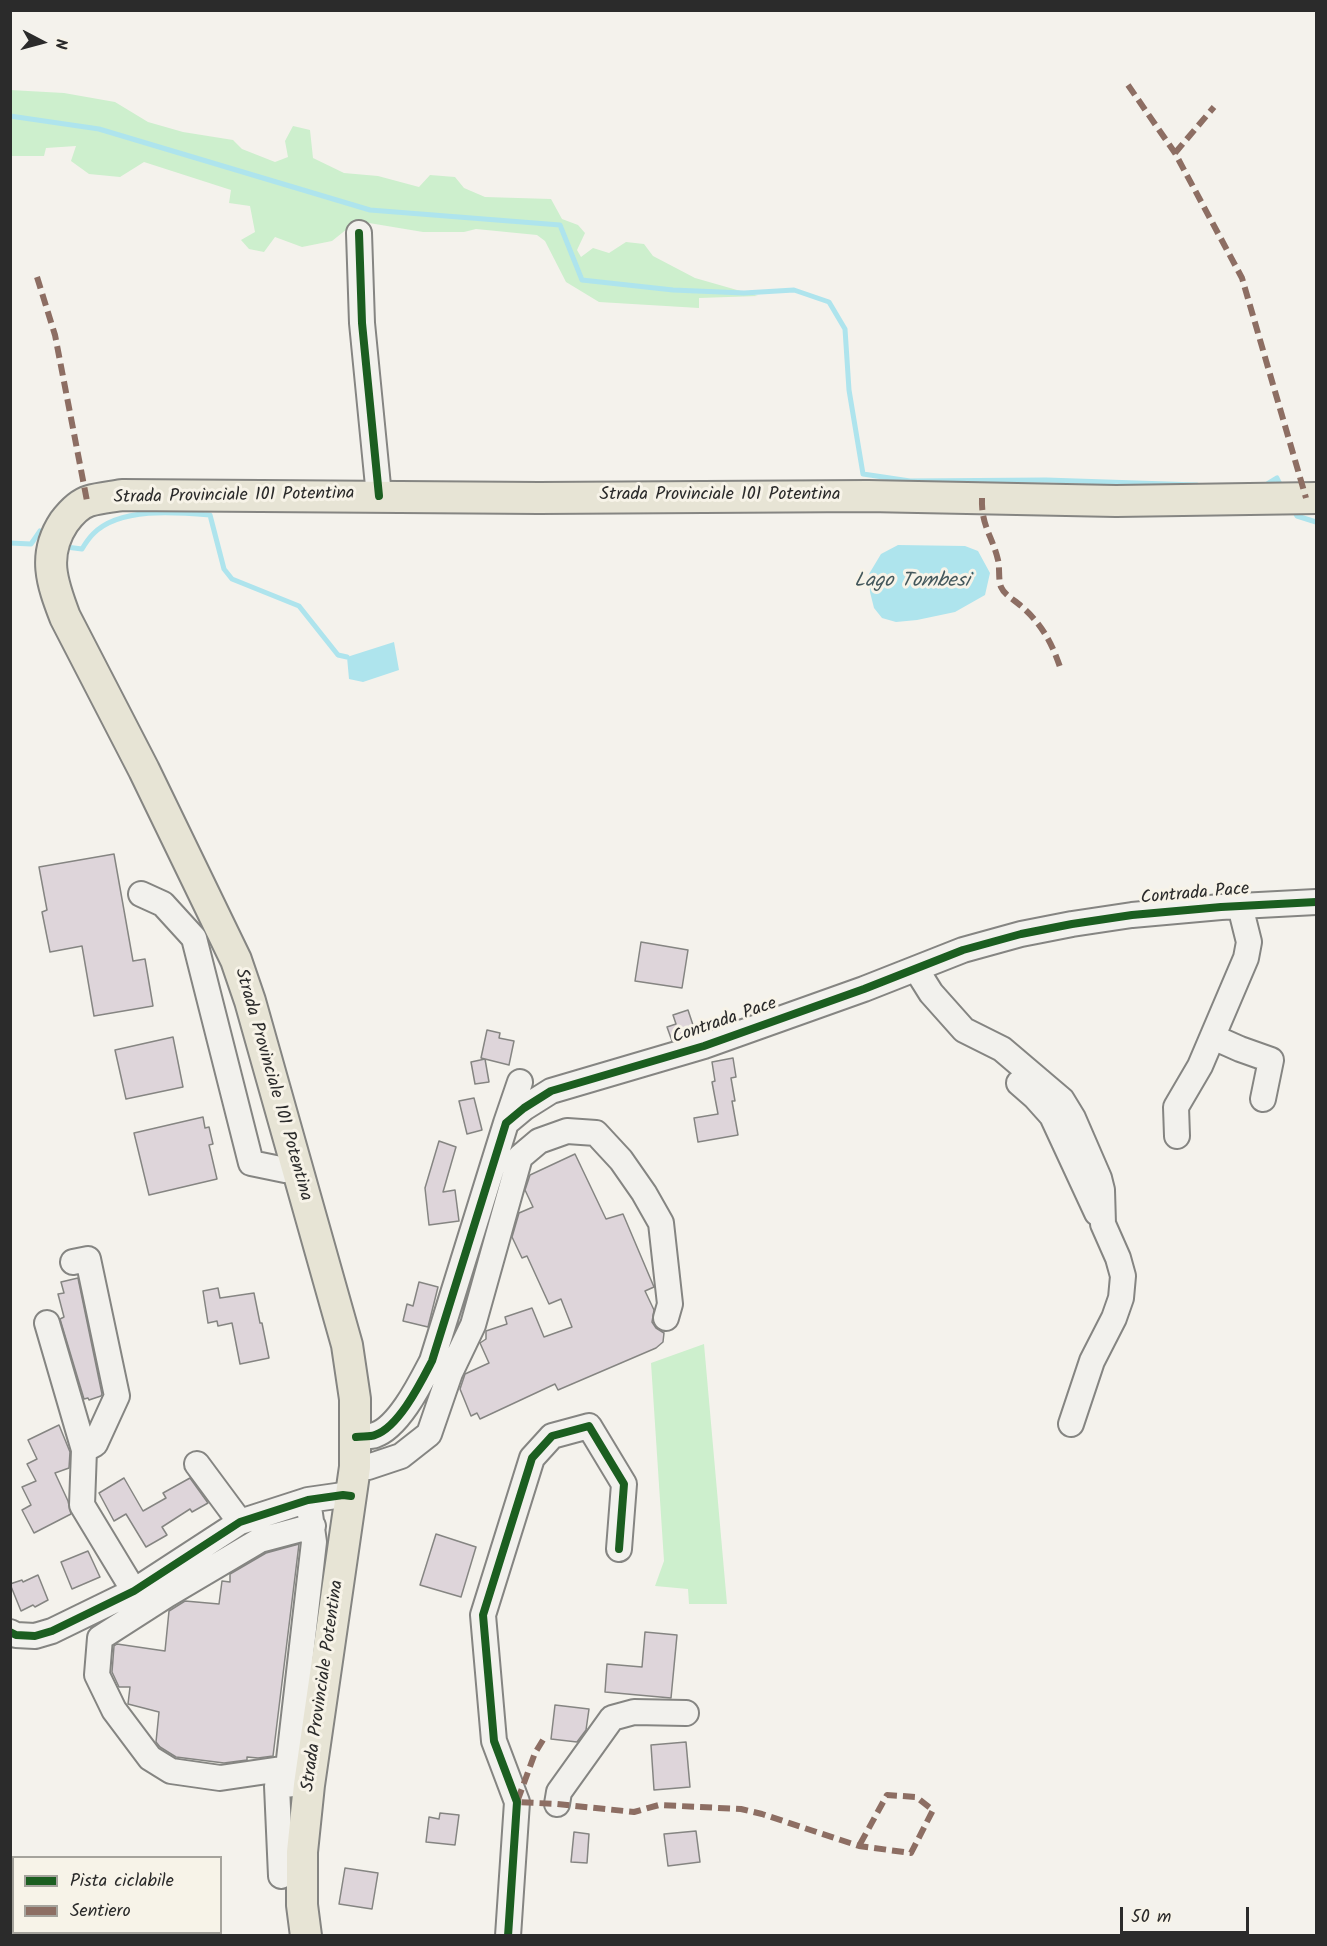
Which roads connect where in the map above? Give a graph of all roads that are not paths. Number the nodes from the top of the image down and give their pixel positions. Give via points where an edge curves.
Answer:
1 (359, 233) dead end
2 (379, 496) junction
3 (1295, 499) edge
4 (141, 894) dead end
5 (1317, 902) edge
6 (1240, 906) junction
7 (916, 969) junction
8 (1213, 1037) junction
9 (519, 1082) dead end
10 (1263, 1099) dead end
11 (506, 1123) junction
12 (1177, 1136) dead end
13 (296, 1167) junction
14 (73, 1262) dead end
15 (666, 1318) dead end
16 (47, 1323) dead end
17 (1071, 1424) dead end
18 (356, 1437) junction
19 (84, 1450) junction
20 (197, 1464) dead end
21 (353, 1482) junction
22 (308, 1500) junction
23 (240, 1522) junction
24 (313, 1526) junction
25 (619, 1549) dead end
26 (134, 1591) junction
27 (10, 1632) edge
28 (686, 1713) dead end
29 (309, 1785) junction
30 (557, 1804) dead end
31 (281, 1876) dead end
32 (306, 1935) edge
33 (508, 1935) edge

1 - 2 street via 362,323
2 - 3 main road, Strada Provinciale 101 Potentina
2 - 13 main road, Strada Provinciale 101 Potentina via 122,495 87,501 70,514 57,532 52,548 50,569 65,617 236,960
4 - 13 street via 164,904 194,938 251,1163 285,1170
5 - 6 street, Contrada Pace
6 - 7 street, Contrada Pace via 1071,924 963,950
6 - 8 street via 1249,942 1246,958
7 - 11 street, Contrada Pace via 704,1046 551,1090
7 - 17 street via 931,993 964,1030 1002,1050 1062,1100 1099,1178 1103,1224 1123,1276 1121,1298 1092,1361
8 - 10 street via 1271,1060
8 - 12 street via 1176,1107
9 - 11 street
11 - 18 street via 432,1361 393,1423 375,1435
13 - 18 main road, Strada Provinciale 101 Potentina via 347,1345
14 - 19 street via 88,1258 117,1395 95,1444
15 - 21 street via 670,1304 661,1223 621,1160 596,1133 567,1131 540,1141 520,1158 473,1326 450,1373 429,1434 400,1456 368,1467
16 - 19 street
18 - 21 main road, Strada Provinciale Potentina
19 - 26 street via 82,1505
20 - 23 street
21 - 22 street via 342,1495
21 - 29 main road, Strada Provinciale Potentina
22 - 23 street
22 - 24 street
23 - 26 street
24 - 24 street via 260,1540 100,1638 97,1675 114,1710 150,1758 171,1771 220,1778 288,1768
25 - 33 street via 624,1484 589,1426 552,1436 532,1458 483,1615 494,1741 517,1802
26 - 27 street via 52,1631 35,1636
28 - 30 street via 634,1712 612,1718 559,1792
29 - 31 street via 277,1786
29 - 32 main road, Strada Provinciale Potentina via 302,1852

